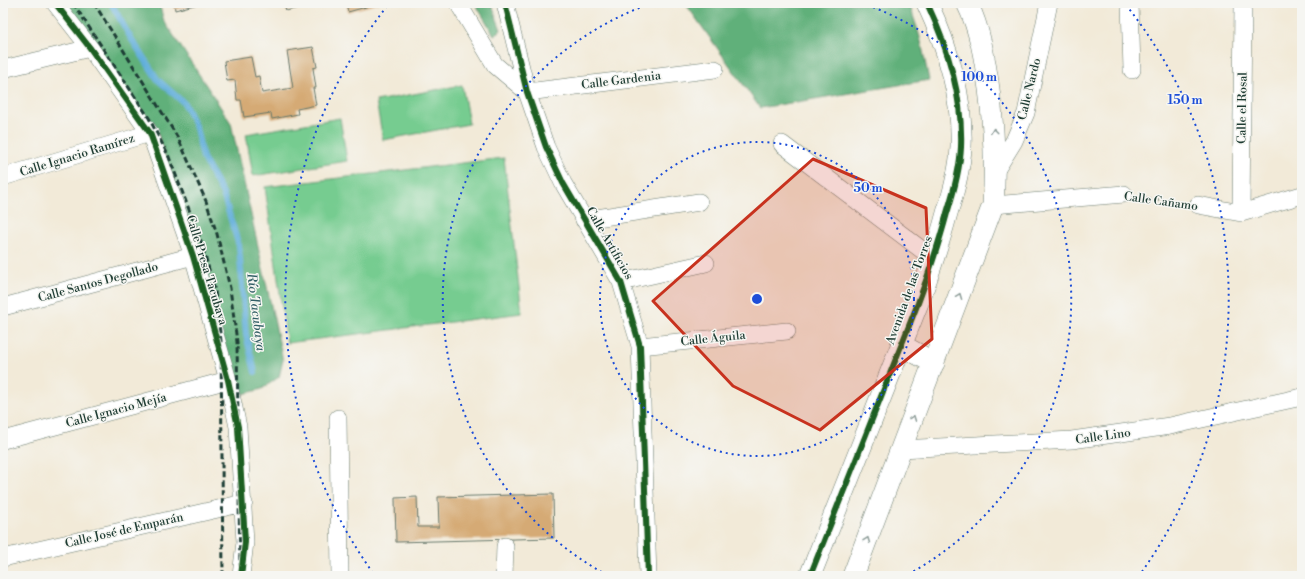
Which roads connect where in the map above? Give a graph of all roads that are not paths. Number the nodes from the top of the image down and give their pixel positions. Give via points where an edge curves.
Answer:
1 (55, 3) edge
2 (458, 3) edge
3 (505, 3) edge
4 (927, 3) edge
5 (967, 3) edge
6 (1049, 3) edge
7 (1130, 3) edge
8 (1243, 3) edge
9 (90, 48) junction
10 (714, 68) dead end
11 (3, 69) edge
12 (1132, 70) dead end
13 (527, 92) junction
14 (150, 133) junction
15 (782, 144) dead end
16 (996, 170) junction
17 (3, 177) edge
18 (1124, 194) road end
19 (1302, 195) edge
20 (699, 202) dead end
21 (993, 205) junction
22 (1198, 205) road end
23 (1241, 213) junction
24 (584, 220) junction
25 (193, 256) junction
26 (934, 259) junction
27 (706, 263) dead end
28 (621, 282) junction
29 (3, 308) edge
30 (787, 330) dead end
31 (901, 345) junction
32 (640, 346) junction
33 (934, 363) junction
34 (228, 380) junction
35 (1302, 397) edge
36 (338, 418) dead end
37 (3, 440) edge
38 (901, 449) junction
39 (244, 503) junction
40 (505, 546) dead end
41 (3, 558) edge
42 (241, 576) edge
43 (340, 576) edge
44 (504, 576) edge
45 (648, 576) edge
46 (810, 576) edge
47 (853, 576) edge

1 - 9 street, Calle Presa Tacubaya
2 - 13 street via 495,65
3 - 13 street, Calle Artificios
4 - 26 street, Avenida de las Torres via 940,30 953,72 960,113 961,148 956,182
16 -> 5 street via 995,136 984,53
6 - 16 street, Calle Nardo via 1026,113 1014,141
7 - 12 street
8 - 23 street, Calle el Rosal
9 - 11 street
9 - 14 street, Calle Presa Tacubaya
10 - 13 street, Calle Gardenia
13 - 24 street, Calle Artificios via 546,147
14 - 17 street, Calle Ignacio Ramírez
14 - 25 street, Calle Presa Tacubaya
15 - 26 street
16 - 21 street
18 - 21 street, Calle Cañamo
19 - 23 street, Calle Cañamo
20 - 24 street
33 -> 21 street
22 - 23 street, Calle Cañamo
24 - 28 street, Calle Artificios
25 - 29 street, Calle Santos Degollado
25 - 34 street, Calle Presa Tacubaya
26 - 31 street, Avenida de las Torres
27 - 28 street
28 - 32 street, Calle Artificios
30 - 32 street, Calle Águila
31 - 33 street
31 - 46 street, Avenida de las Torres
32 - 45 street, Calle Artificios
38 -> 33 street
34 - 37 street, Calle Ignacio Mejía
34 - 39 street, Calle Presa Tacubaya via 238,427
35 - 38 street, Calle Lino via 1170,426 1072,440
36 - 43 street
47 -> 38 street
39 - 41 street, Calle José de Emparán
39 - 42 street, Calle Presa Tacubaya via 245,542
40 - 44 street

